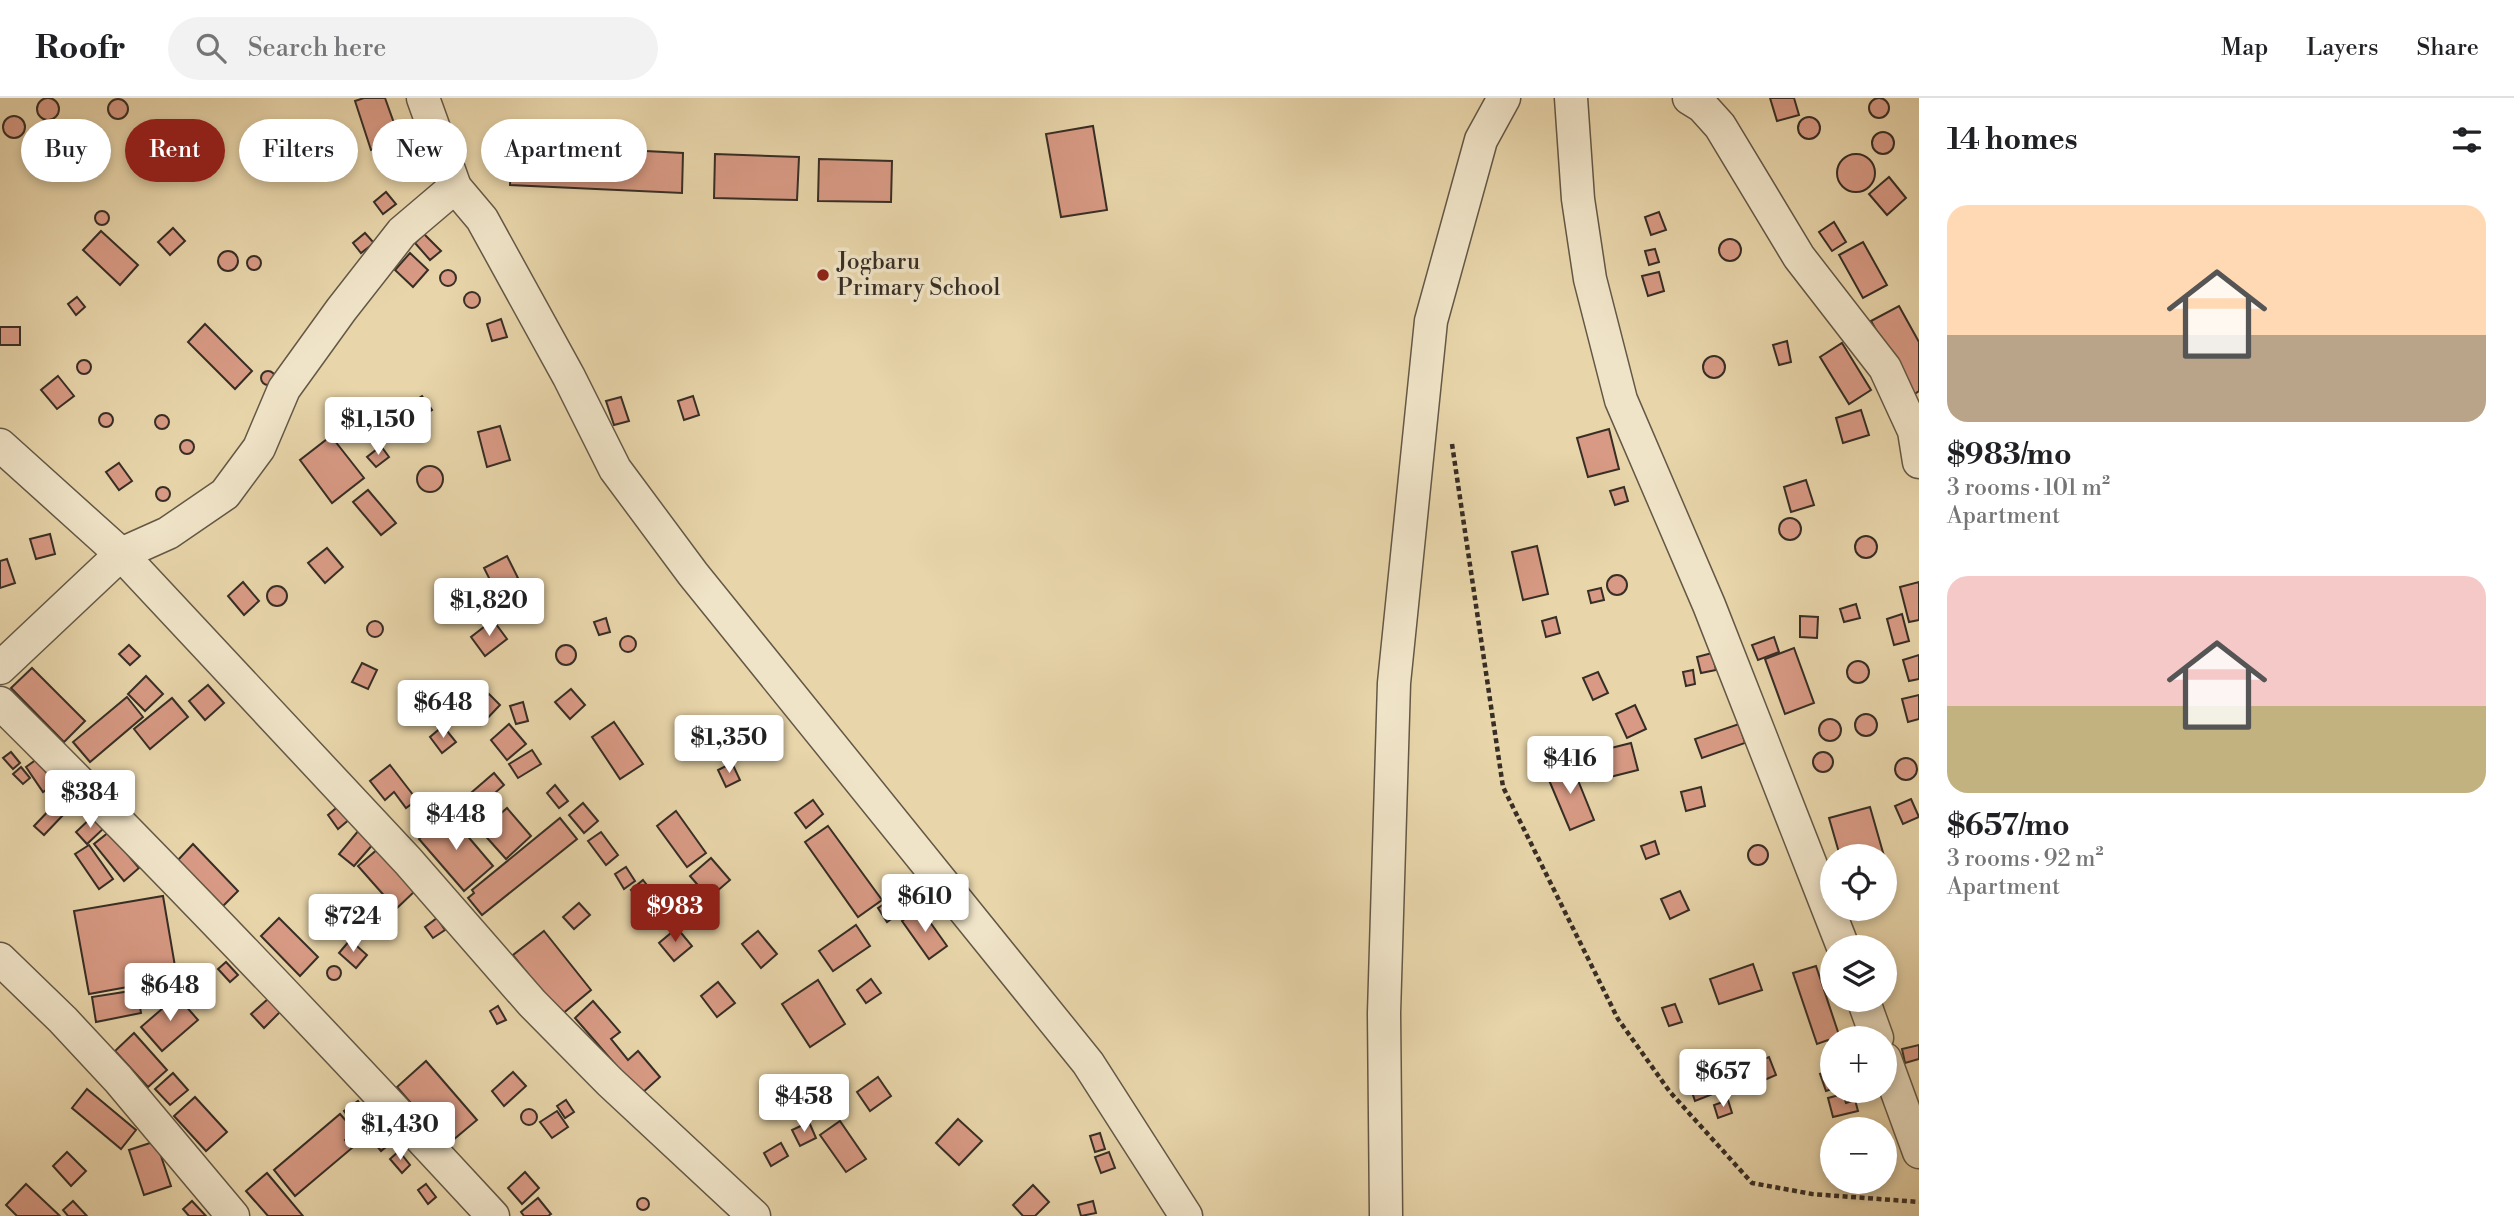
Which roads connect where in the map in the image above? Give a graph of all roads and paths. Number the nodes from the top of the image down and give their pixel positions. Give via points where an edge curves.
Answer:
1 (423, 98) edge
2 (1504, 98) edge
3 (1571, 98) edge
4 (1689, 98) edge
5 (455, 187) junction
6 (1450, 430) dead end
7 (0, 445) edge
8 (1919, 462) edge
9 (121, 554) junction
10 (0, 668) edge
11 (0, 703) edge
12 (1838, 935) edge
13 (0, 958) edge
14 (1897, 1092) edge
15 (1919, 1152) edge
16 (1919, 1202) edge
17 (233, 1216) edge
18 (493, 1216) edge
19 (754, 1216) edge
20 (1186, 1216) edge
21 (1387, 1216) edge

1 - 5 street
2 - 21 street via 1481,140 1431,321 1394,684 1384,1013
3 - 12 street via 1578,199 1590,279 1621,400 1709,605
4 - 8 street via 1720,125 1799,257 1885,368 1914,431
5 - 9 street via 402,232 341,310 284,389 259,448 225,494 168,533
5 - 20 street via 482,219 615,469 693,574 1088,1063
6 - 16 path via 1503,787 1618,1019 1670,1092 1752,1182 1812,1194
7 - 9 street
9 - 10 street
9 - 19 street via 408,861 532,1003
11 - 18 street via 306,1014
13 - 17 street via 118,1079
14 - 15 street

